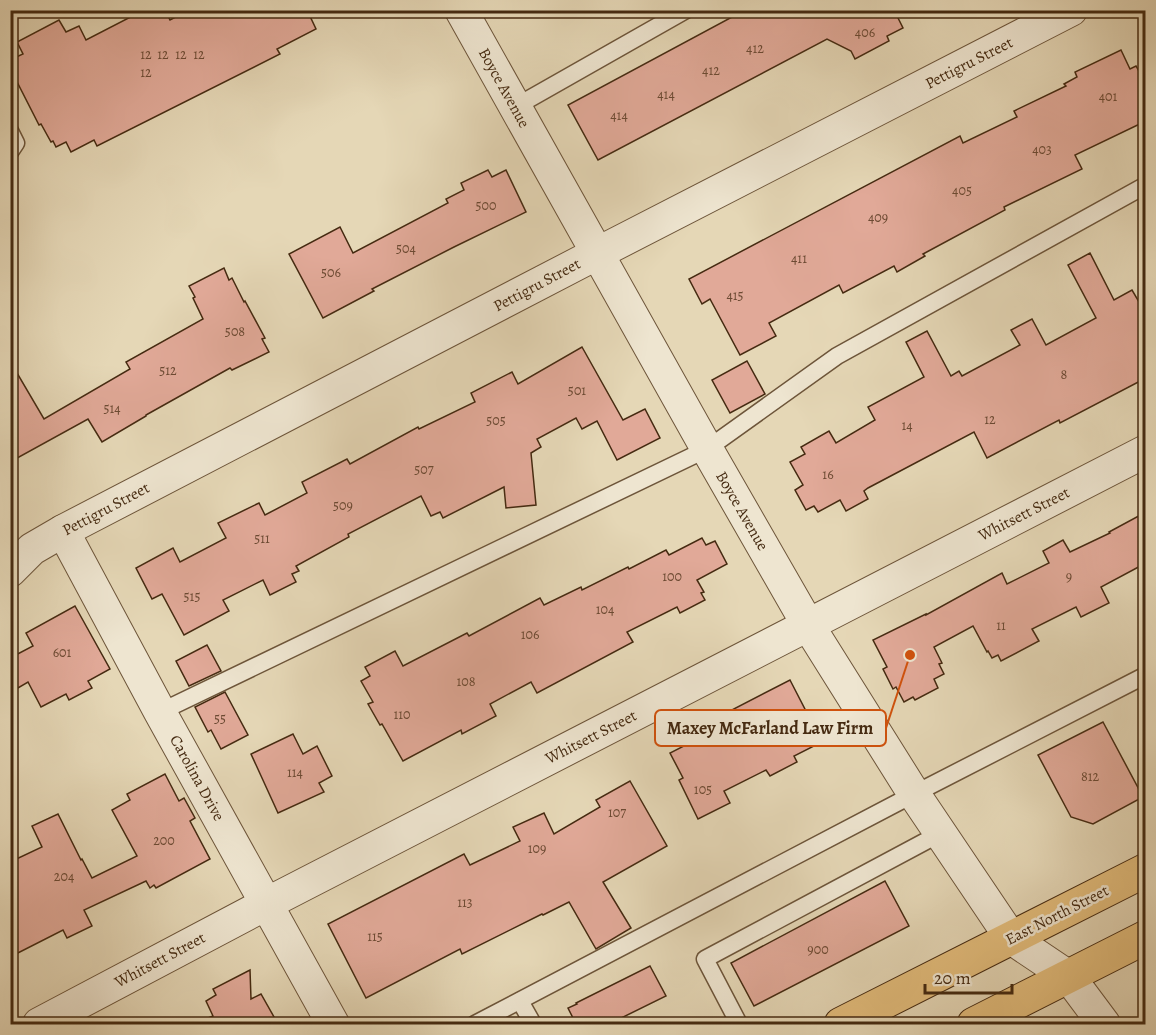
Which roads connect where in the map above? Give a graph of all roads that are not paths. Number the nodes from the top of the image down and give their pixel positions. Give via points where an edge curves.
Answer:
1 (462, 10) edge
2 (686, 10) edge
3 (1071, 10) edge
4 (515, 107) junction
5 (10, 131) edge
6 (10, 152) edge
7 (1146, 185) edge
8 (598, 253) junction
9 (707, 448) junction
10 (1146, 451) edge
11 (63, 531) junction
12 (10, 571) edge
13 (808, 625) junction
14 (1146, 675) edge
15 (160, 712) junction
16 (914, 794) junction
17 (941, 833) junction
18 (1146, 870) edge
19 (267, 904) junction
20 (1146, 937) edge
21 (1011, 938) junction
22 (1069, 976) junction
23 (520, 1001) junction
24 (39, 1024) edge
25 (333, 1024) edge
26 (475, 1024) edge
27 (533, 1024) edge
28 (739, 1024) edge
29 (841, 1024) edge
30 (974, 1024) edge
31 (1104, 1024) edge

1 - 4 street, Boyce Avenue
2 - 4 lane
3 - 8 street, Pettigru Street
4 - 8 street, Boyce Avenue
5 - 6 lane via 16,142
7 - 9 lane via 837,356
8 - 9 street, Boyce Avenue
8 - 11 street, Pettigru Street
9 - 13 street, Boyce Avenue
9 - 15 lane
10 - 13 street, Whitsett Street
11 - 12 street, Pettigru Street via 32,549
11 - 15 street, Carolina Drive
13 - 16 street, Boyce Avenue
13 - 19 street, Whitsett Street
14 - 16 lane
15 - 19 street, Carolina Drive
16 - 17 street, Boyce Avenue
16 - 23 lane
17 - 21 street, Boyce Avenue
17 - 28 lane via 705,959
18 - 21 highway, East North Street
19 - 24 street, Whitsett Street
19 - 25 street, Carolina Drive
20 - 22 highway
21 - 22 street, Boyce Avenue
21 - 29 highway, East North Street
22 - 30 highway
22 - 31 street
23 - 26 lane
23 - 27 lane

